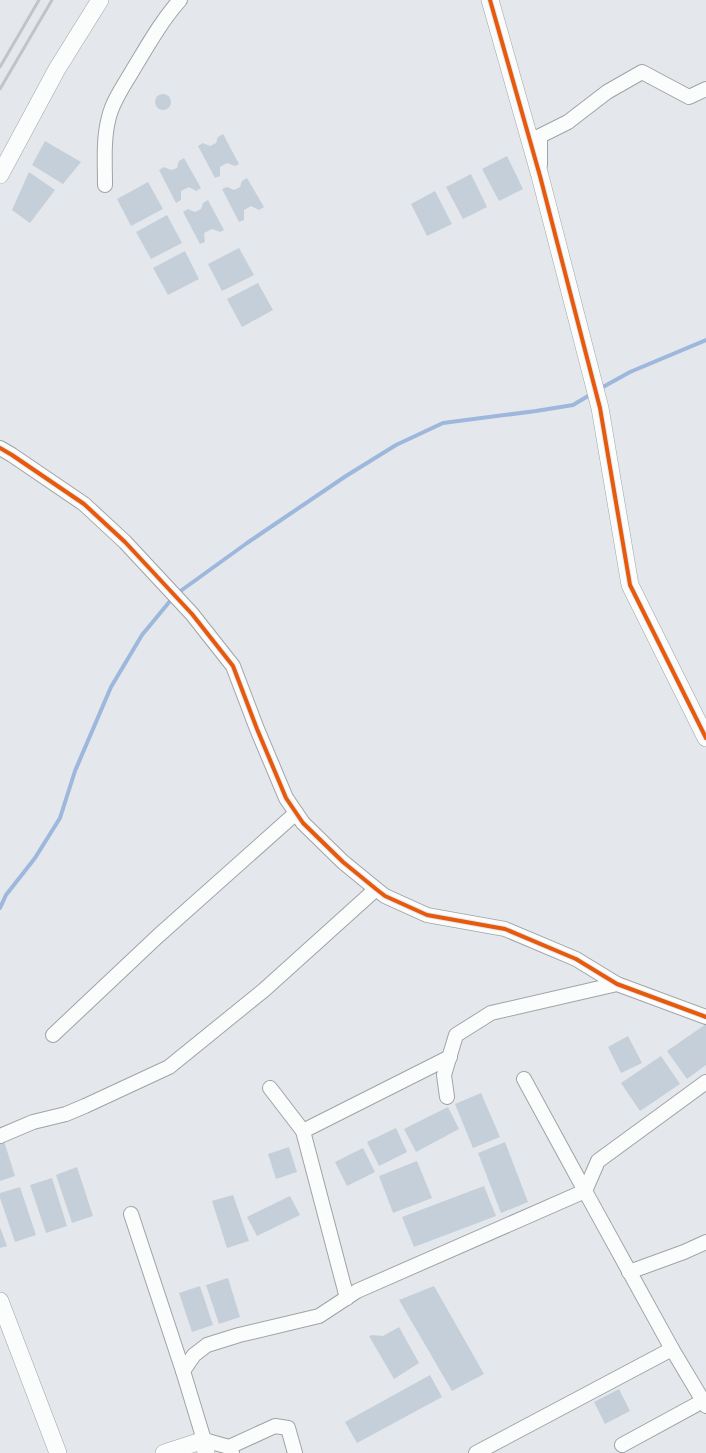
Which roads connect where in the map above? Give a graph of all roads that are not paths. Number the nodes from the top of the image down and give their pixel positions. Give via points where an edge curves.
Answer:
1 (100, 0) edge
2 (180, 0) edge
3 (490, 0) edge
4 (706, 89) edge
5 (0, 175) edge
6 (540, 176) junction
7 (105, 185) dead end
8 (0, 448) edge
9 (702, 718) edge
10 (706, 738) edge
11 (296, 813) junction
12 (376, 889) junction
13 (617, 984) junction
14 (706, 1017) edge
15 (53, 1035) dead end
16 (450, 1057) junction
17 (524, 1080) dead end
18 (706, 1082) edge
19 (270, 1088) dead end
20 (447, 1097) dead end
21 (303, 1131) junction
22 (0, 1136) edge
23 (585, 1191) junction
24 (132, 1214) dead end
25 (706, 1242) edge
26 (629, 1272) junction
27 (347, 1298) junction
28 (0, 1301) edge
29 (672, 1349) junction
30 (183, 1371) junction
31 (704, 1403) edge
32 (622, 1446) dead end
33 (205, 1447) edge
34 (230, 1450) edge
35 (58, 1453) edge
36 (164, 1453) edge
37 (295, 1453) edge
38 (476, 1453) edge

1 - 5 street via 57,69
2 - 7 street via 144,52 120,92 109,117 105,142
3 - 6 street
4 - 6 street via 689,97 642,72 607,92 568,122 540,136
6 - 9 street via 600,408 630,585
8 - 11 street via 84,504 125,542 192,614 233,666 286,798
9 - 10 street
11 - 12 street via 343,862
11 - 15 street via 158,936
12 - 13 street via 384,896 427,915 505,929 576,959
12 - 22 street via 264,990 169,1067 66,1114 33,1122
13 - 14 street
13 - 16 street via 491,1013 456,1035
16 - 20 street via 444,1075
16 - 21 street
17 - 23 street
18 - 23 street via 598,1161
19 - 21 street
21 - 27 street
23 - 26 street
23 - 27 street via 357,1291
24 - 30 street
25 - 26 street
26 - 29 street
27 - 30 street via 319,1316 207,1345 194,1354
28 - 35 street
29 - 31 street
29 - 38 street
30 - 33 street
31 - 32 street
33 - 34 street
33 - 36 street
34 - 37 street via 275,1426 288,1428

